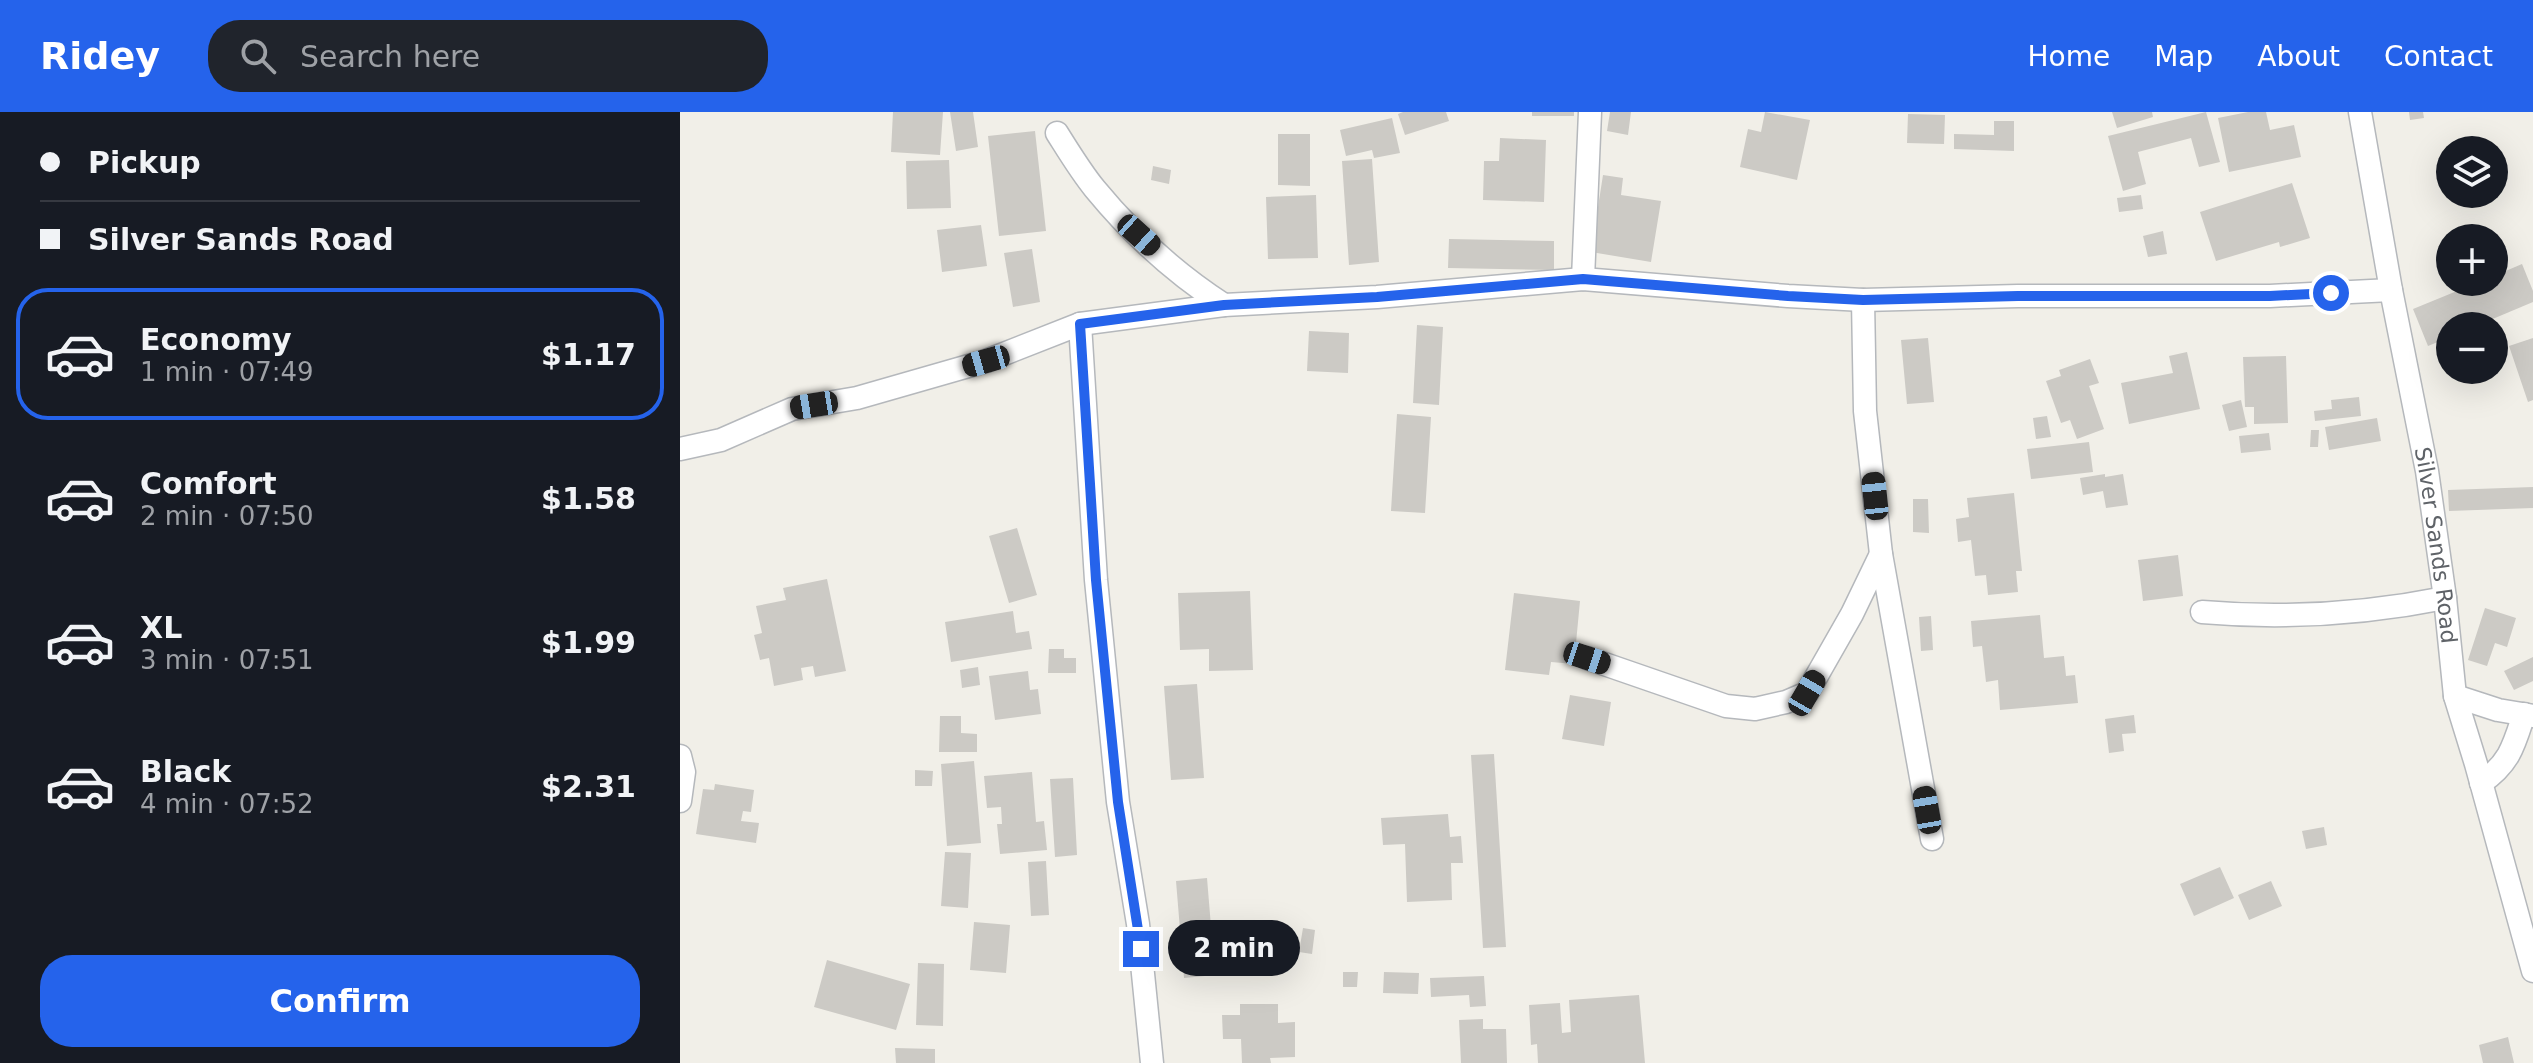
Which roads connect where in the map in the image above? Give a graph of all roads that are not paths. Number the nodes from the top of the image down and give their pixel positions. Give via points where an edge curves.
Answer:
1 (1590, 112) edge
2 (2360, 112) edge
3 (1057, 133) dead end
4 (1583, 279) junction
5 (2391, 290) junction
6 (1863, 300) junction
7 (1224, 305) junction
8 (1080, 324) junction
9 (680, 449) edge
10 (1881, 554) junction
11 (2445, 598) junction
12 (2202, 612) dead end
13 (1587, 658) dead end
14 (2455, 696) junction
15 (2529, 715) edge
16 (680, 756) edge
17 (2481, 783) junction
18 (680, 801) edge
19 (1932, 839) dead end
20 (2533, 971) edge
21 (1152, 1063) edge

1 - 4 street
2 - 5 street, Silver Sands Road
3 - 7 street via 1122,221 1188,281
4 - 6 street
4 - 7 street
5 - 6 street
5 - 11 street, Silver Sands Road via 2427,471
6 - 10 street via 1865,411
7 - 8 street
8 - 9 street via 986,361 857,398 792,409 721,440
8 - 21 street via 1096,580
10 - 13 street via 1807,693 1786,702 1755,709 1726,706
10 - 19 street
11 - 12 street via 2397,608 2297,615
11 - 14 street, Silver Sands Road
14 - 15 street
14 - 17 street, Silver Sands Road
15 - 17 street via 2507,760
16 - 18 street
17 - 20 street, Silver Sands Road

